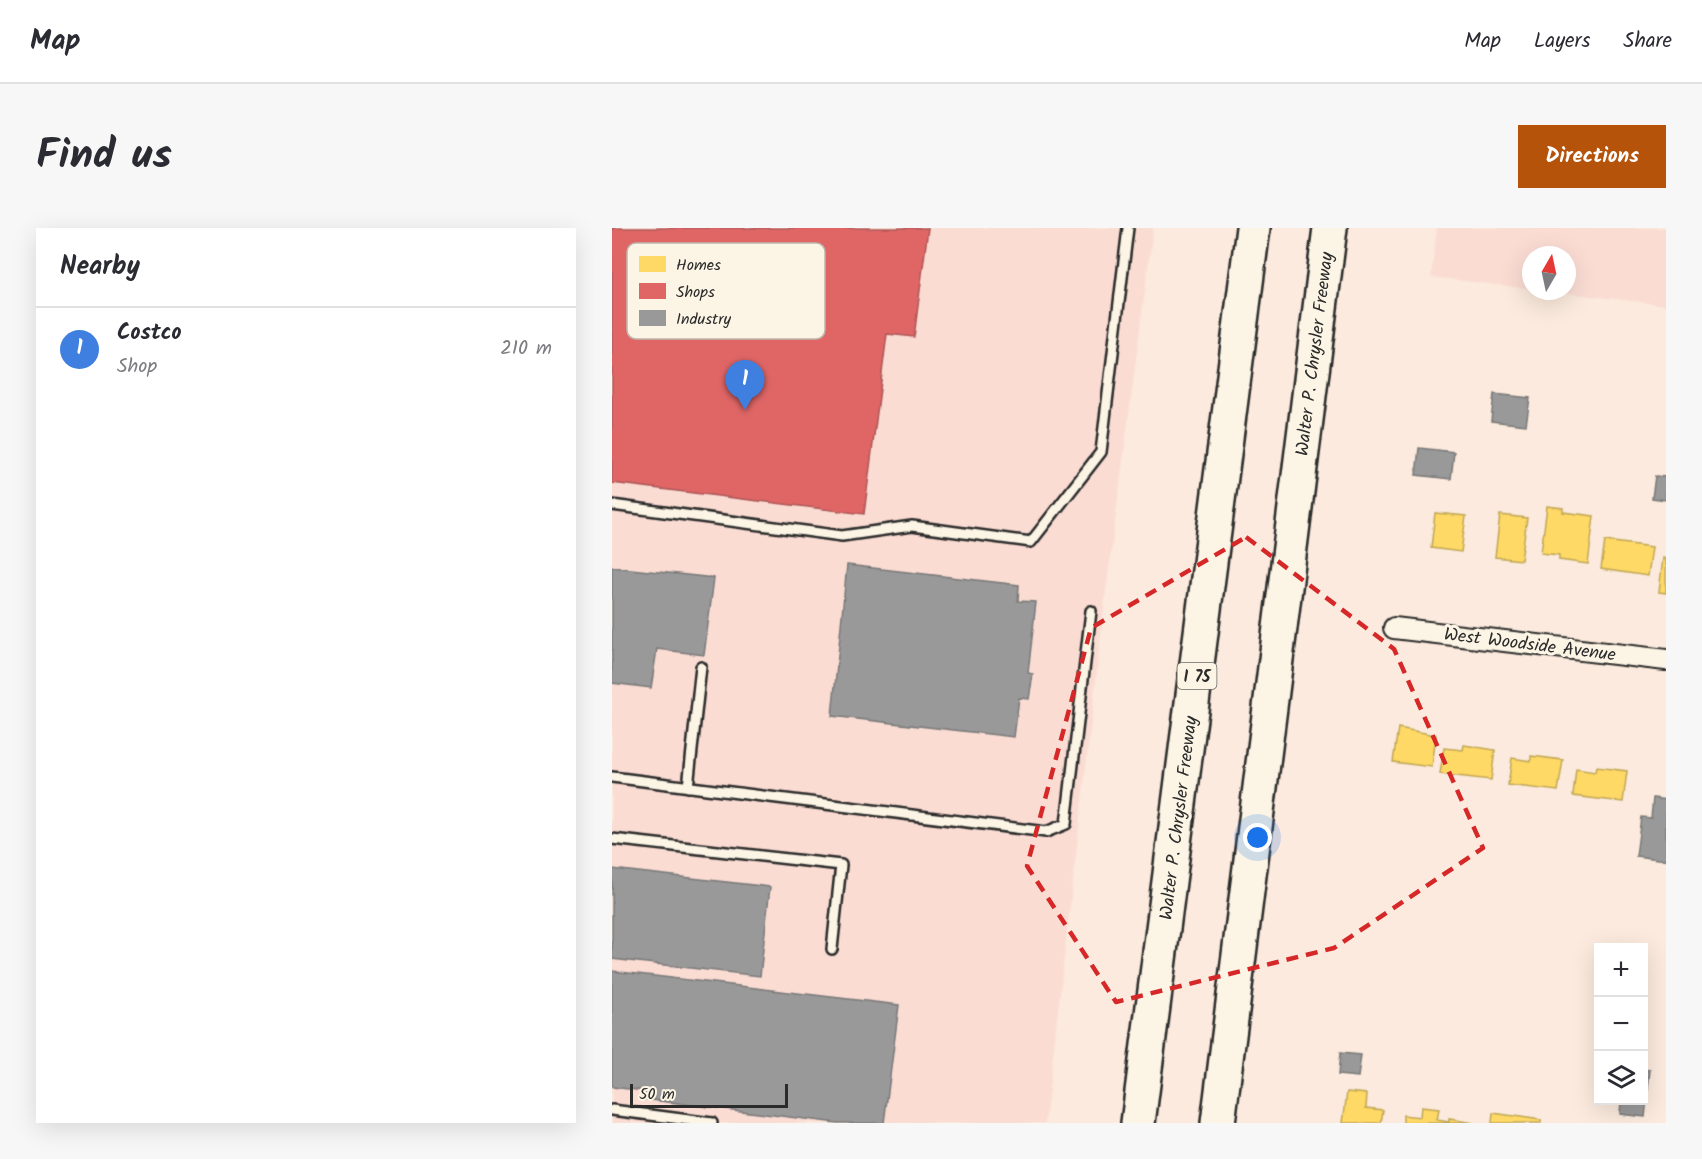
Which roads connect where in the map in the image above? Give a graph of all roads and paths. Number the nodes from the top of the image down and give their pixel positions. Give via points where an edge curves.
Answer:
1 (1128, 228) edge
2 (1253, 228) edge
3 (1330, 228) edge
4 (612, 505) edge
5 (1091, 610) dead end
6 (1394, 628) dead end
7 (1666, 660) edge
8 (701, 667) dead end
9 (612, 777) edge
10 (688, 787) junction
11 (612, 839) edge
12 (832, 949) dead end
13 (612, 1110) edge
14 (712, 1123) edge
15 (1138, 1123) edge
16 (1218, 1123) edge

1 - 4 lane via 1101,452 1031,542 912,526 842,536
2 - 15 highway, Walter P. Chrysler Freeway / I 75
3 - 16 highway, Walter P. Chrysler Freeway
5 - 10 lane via 1066,824 1046,832
6 - 7 street, West Woodside Avenue
8 - 10 lane
9 - 10 lane
11 - 12 lane via 841,865
13 - 14 lane

